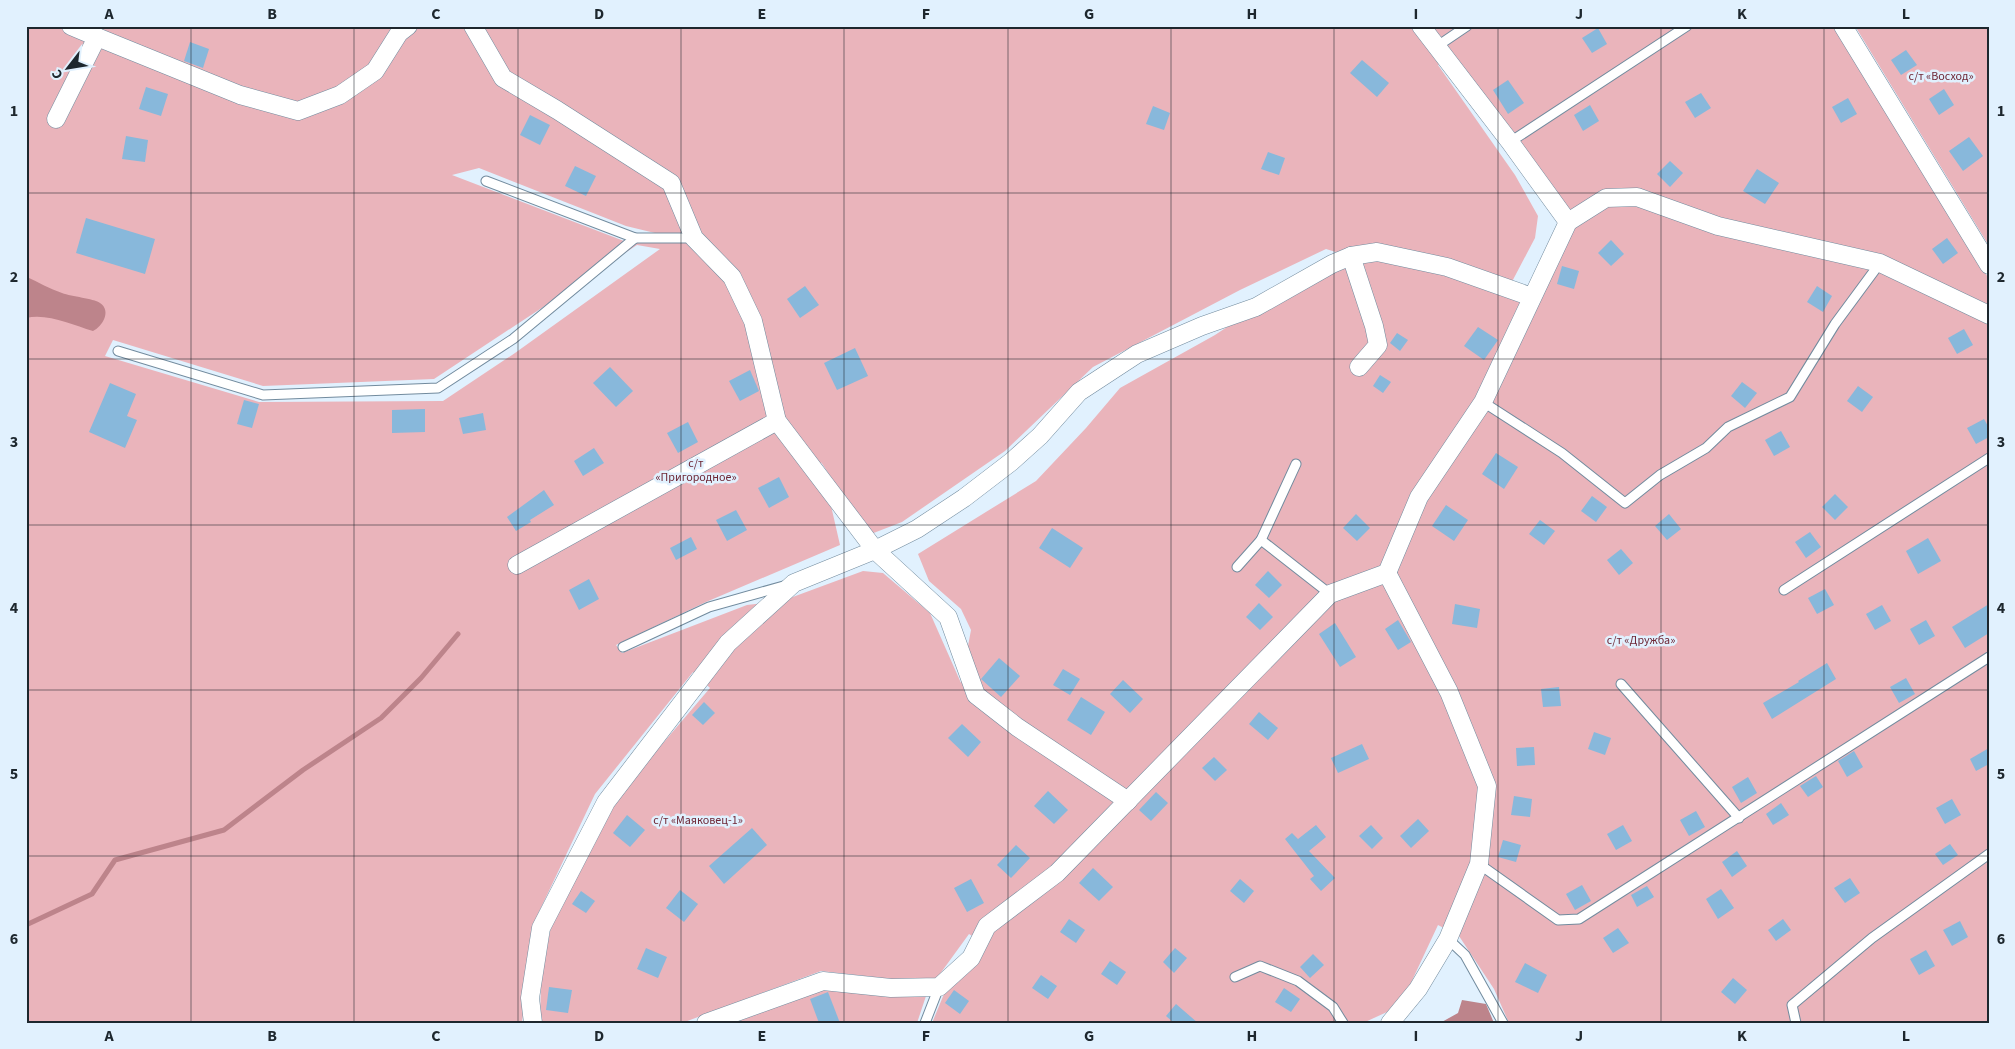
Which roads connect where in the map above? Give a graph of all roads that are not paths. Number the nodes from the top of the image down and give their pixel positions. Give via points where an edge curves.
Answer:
1 (70, 26) edge
2 (473, 26) edge
3 (1421, 26) edge
4 (1467, 26) edge
5 (1687, 26) edge
6 (1843, 26) edge
7 (401, 28) edge
8 (97, 37) junction
9 (1436, 47) junction
10 (56, 119) dead end
11 (1510, 142) junction
12 (486, 181) dead end
13 (1568, 222) junction
14 (635, 238) junction
15 (694, 238) junction
16 (1352, 256) junction
17 (1880, 263) junction
18 (1989, 265) edge
19 (1532, 297) junction
20 (1989, 315) edge
21 (118, 351) dead end
22 (1359, 367) dead end
23 (1483, 402) junction
24 (777, 421) junction
25 (1989, 458) edge
26 (1296, 464) dead end
27 (1261, 540) junction
28 (875, 550) junction
29 (517, 565) dead end
30 (1237, 567) dead end
31 (1387, 573) junction
32 (794, 583) junction
33 (1784, 590) dead end
34 (1330, 594) junction
35 (623, 647) dead end
36 (1989, 657) edge
37 (1621, 684) dead end
38 (1128, 801) junction
39 (1739, 818) junction
40 (1989, 854) edge
41 (1478, 864) junction
42 (1448, 939) junction
43 (1235, 977) dead end
44 (939, 987) junction
45 (533, 1023) edge
46 (706, 1023) edge
47 (924, 1023) edge
48 (1343, 1023) edge
49 (1390, 1023) edge
50 (1503, 1023) edge
51 (1796, 1023) edge

1 - 8 street
2 - 15 street via 503,78 670,183
3 - 9 street
4 - 9 lane
5 - 11 lane
6 - 18 street
7 - 8 street via 375,71 340,95 298,111 240,95
8 - 10 street
9 - 11 street
11 - 13 street
12 - 14 lane
13 - 17 street via 1606,198 1638,197 1718,226
13 - 19 street
14 - 15 lane
14 - 21 lane via 513,340 438,388 263,395
15 - 24 street via 732,277 753,321
16 - 19 street via 1377,252 1447,267
16 - 22 street via 1378,345
16 - 28 street via 1256,306 1137,354 1079,392 1040,436 972,492 917,529
17 - 20 street
17 - 23 lane via 1835,324 1790,396 1728,427 1706,448 1660,475 1625,503 1562,454
19 - 23 street
23 - 31 street via 1420,497
24 - 28 street
24 - 29 street
25 - 33 lane
26 - 27 lane
27 - 30 lane
27 - 34 lane
28 - 32 street
28 - 38 street via 948,617 976,695 1017,727
31 - 34 street
31 - 41 street via 1449,692 1487,786
32 - 35 lane via 709,607
32 - 45 street via 728,643 606,802 542,928 530,998
34 - 38 street
36 - 39 lane
37 - 39 lane
38 - 44 street via 1056,873 987,926 971,958
39 - 41 lane via 1579,919 1558,920
40 - 51 lane via 1872,938 1792,1005
41 - 42 street
42 - 49 street via 1418,989
42 - 50 lane via 1465,954
43 - 48 lane via 1260,966 1298,981 1332,1006
44 - 46 street via 891,988 823,981
44 - 47 lane

